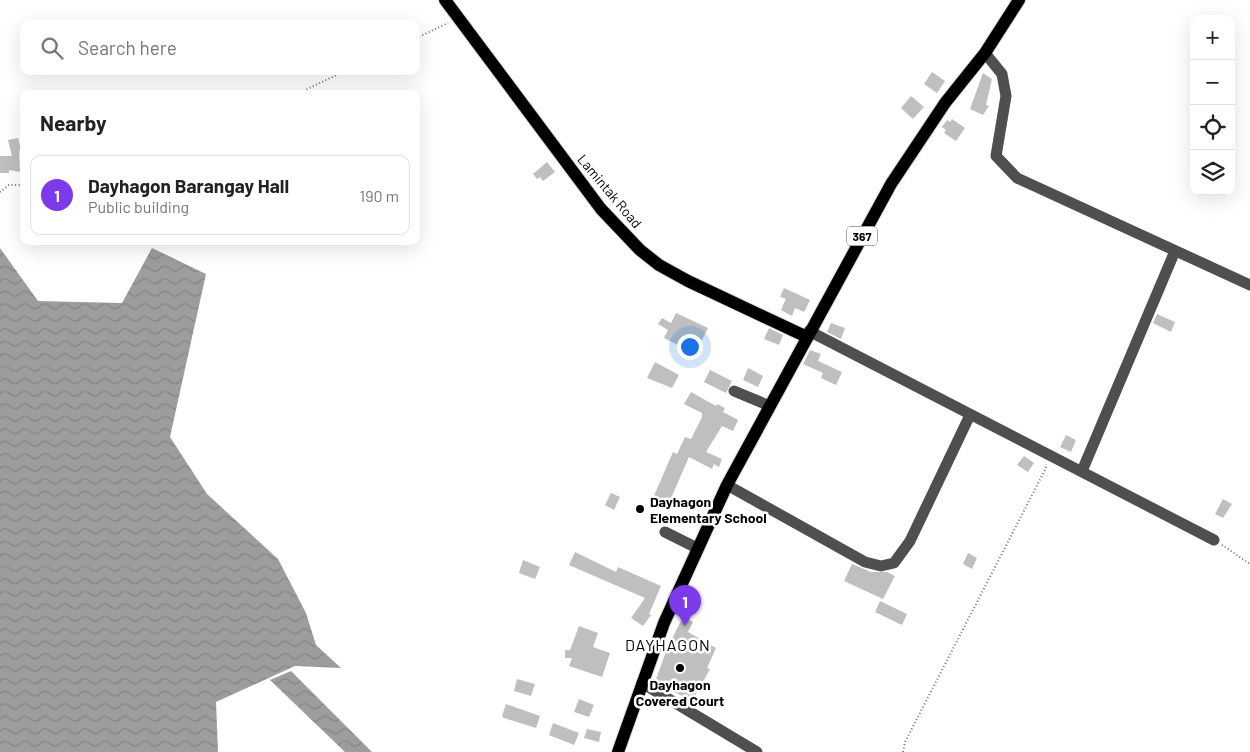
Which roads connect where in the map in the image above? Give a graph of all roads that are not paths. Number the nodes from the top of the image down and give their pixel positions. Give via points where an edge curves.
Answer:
1 (445, 0) edge
2 (1020, 0) edge
3 (985, 53) junction
4 (1175, 251) junction
5 (1250, 285) edge
6 (808, 334) junction
7 (734, 391) dead end
8 (770, 406) junction
9 (970, 415) junction
10 (1082, 471) junction
11 (727, 485) junction
12 (665, 532) dead end
13 (1214, 540) road end
14 (697, 548) junction
15 (642, 683) junction
16 (618, 752) edge
17 (757, 752) edge

1 - 6 main road, Lamintak Road via 601,209 640,250 688,281
2 - 3 main road, 367
3 - 4 street via 1002,74 1006,96 996,156 1018,178
3 - 6 main road, 367 via 945,103 891,184
4 - 5 street
4 - 10 street
6 - 8 main road, 367
6 - 9 street
7 - 8 street
8 - 11 main road, 367
9 - 10 street
9 - 11 street via 910,541 894,563 888,565 865,562
10 - 13 street
11 - 14 main road, 367
12 - 14 street
14 - 15 main road, 367
15 - 16 main road, 367
15 - 17 street

